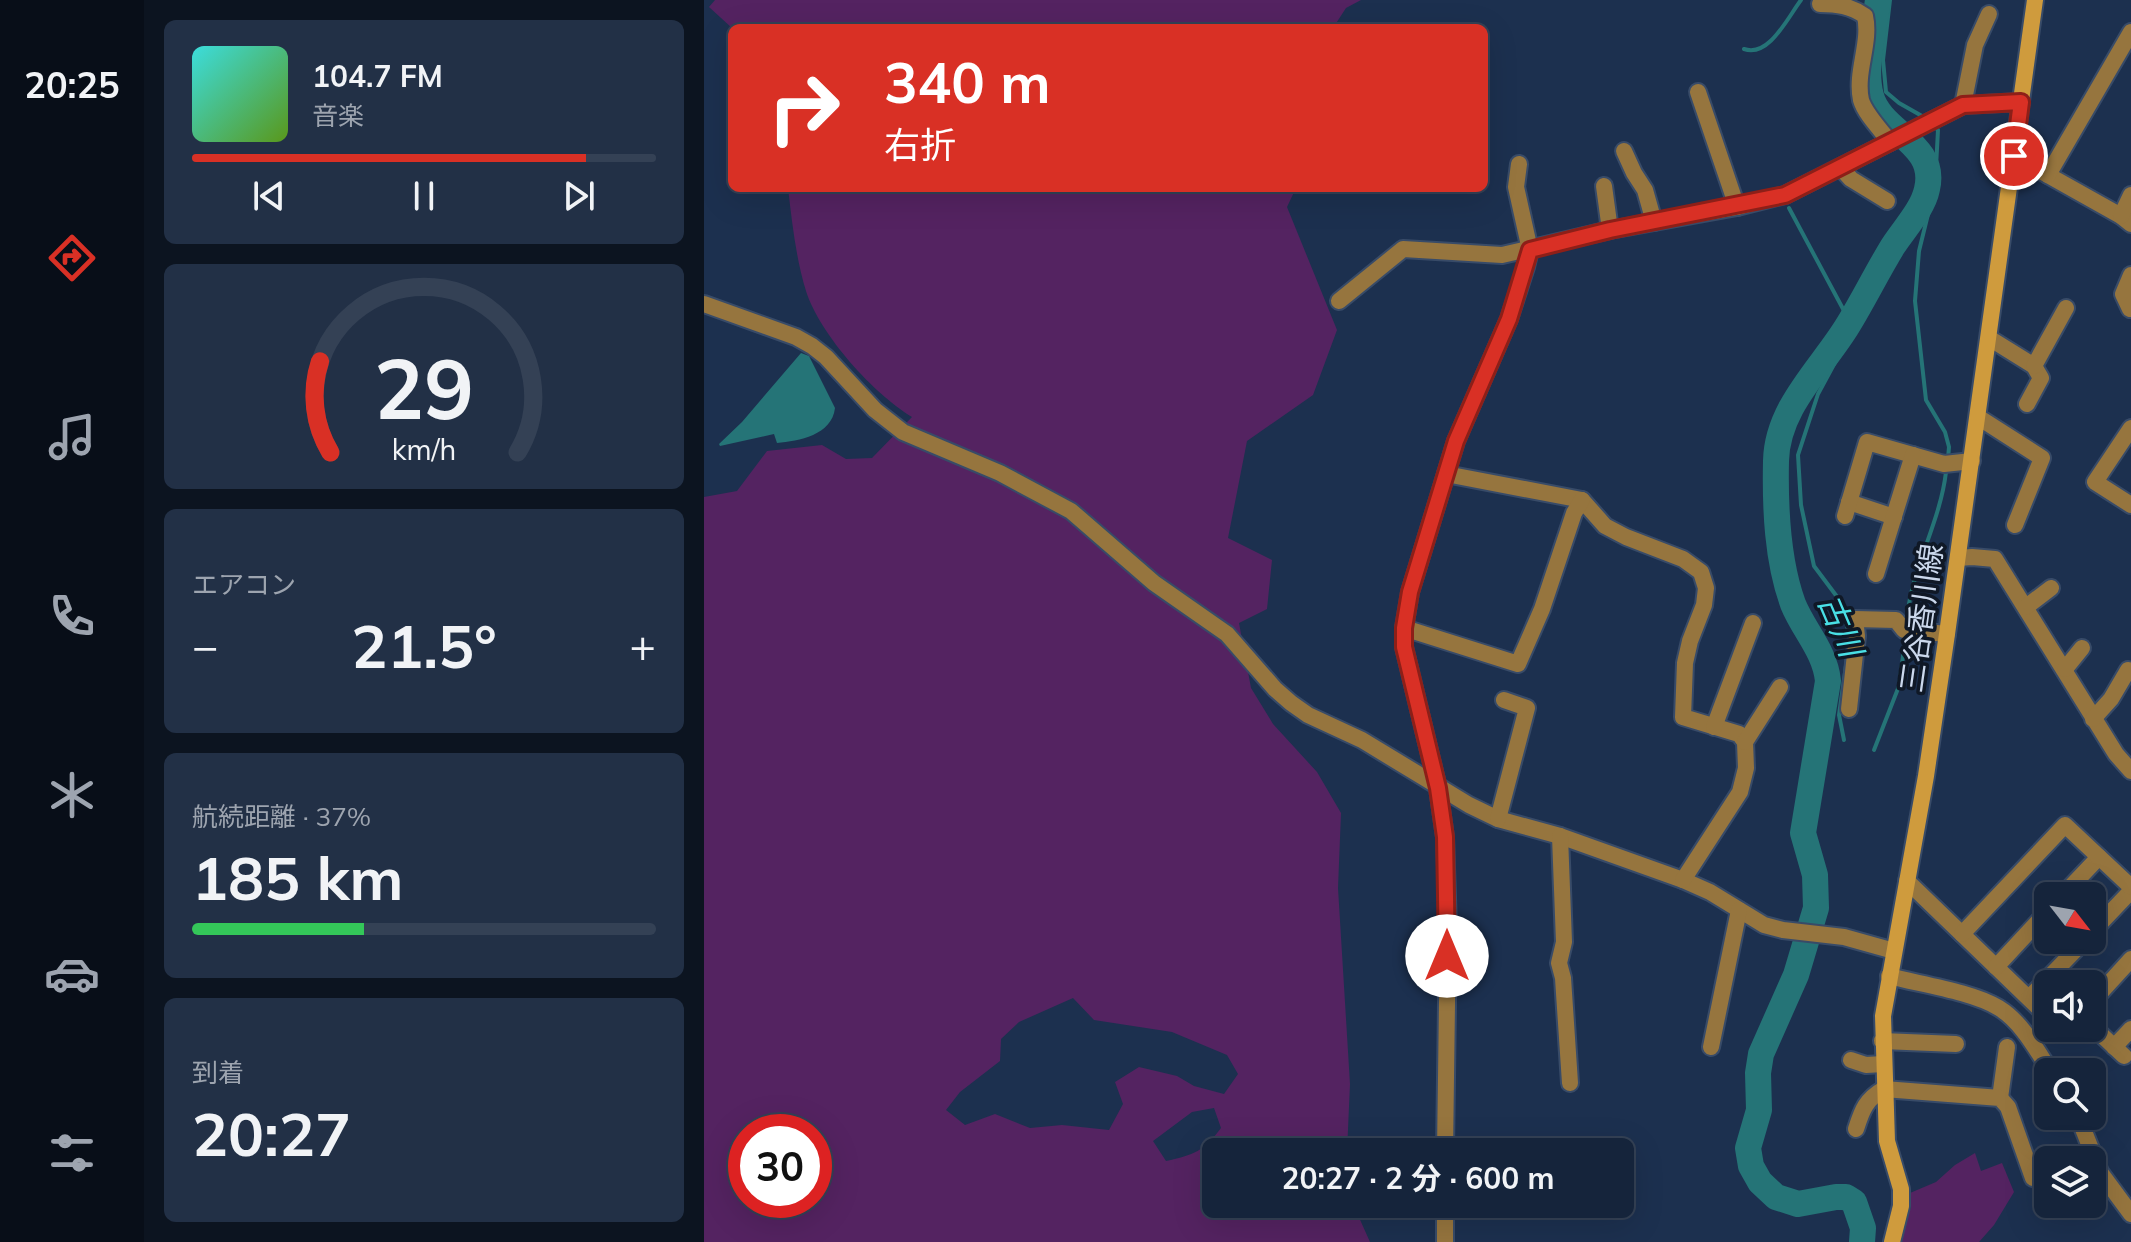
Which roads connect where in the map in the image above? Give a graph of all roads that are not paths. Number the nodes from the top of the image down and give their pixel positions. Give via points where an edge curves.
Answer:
1 (2035, 0) edge
2 (1820, 4) dead end
3 (1989, 14) dead end
4 (2131, 32) edge
5 (1698, 92) dead end
6 (2021, 102) junction
7 (1963, 105) junction
8 (1894, 140) junction
9 (1624, 151) dead end
10 (2014, 156) junction
11 (1519, 164) dead end
12 (1841, 168) junction
13 (2048, 175) junction
14 (1604, 186) dead end
15 (2131, 195) edge
16 (1887, 201) dead end
17 (1737, 207) junction
18 (2126, 220) edge
19 (1654, 222) junction
20 (1610, 230) junction
21 (1530, 250) junction
22 (2131, 275) edge
23 (1339, 301) dead end
24 (704, 304) edge
25 (2066, 308) dead end
26 (2130, 309) edge
27 (1989, 338) junction
28 (2034, 366) junction
29 (2027, 404) dead end
30 (1978, 417) junction
31 (2131, 428) edge
32 (1913, 455) junction
33 (1972, 461) junction
34 (1446, 474) junction
35 (1582, 500) junction
36 (2131, 505) edge
37 (1894, 517) junction
38 (2015, 525) dead end
39 (1958, 558) junction
40 (1876, 574) dead end
41 (2051, 588) dead end
42 (2026, 607) junction
43 (1753, 623) dead end
44 (1404, 628) junction
45 (1947, 634) junction
46 (2082, 648) dead end
47 (2065, 669) junction
48 (2128, 670) dead end
49 (1780, 687) dead end
50 (1504, 700) dead end
51 (1849, 709) dead end
52 (2093, 719) junction
53 (1714, 727) junction
54 (1745, 742) junction
55 (2129, 765) edge
56 (1438, 788) junction
57 (1498, 819) junction
58 (1560, 836) junction
59 (2099, 857) junction
60 (1683, 880) junction
61 (1907, 881) junction
62 (2075, 882) edge
63 (2131, 889) edge
64 (1739, 910) junction
65 (2106, 917) edge
66 (2034, 926) edge
67 (1962, 934) junction
68 (1894, 951) junction
69 (2071, 954) edge
70 (2131, 959) edge
71 (1996, 967) junction
72 (1889, 976) junction
73 (2106, 987) edge
74 (2029, 998) junction
75 (2034, 1003) edge
76 (2131, 1029) edge
77 (2106, 1039) edge
78 (1882, 1041) junction
79 (1956, 1044) dead end
80 (1711, 1047) dead end
81 (2007, 1047) dead end
82 (2041, 1058) edge
83 (1851, 1060) dead end
84 (1883, 1064) junction
85 (1570, 1083) dead end
86 (1884, 1089) junction
87 (2000, 1098) junction
88 (1856, 1129) dead end
89 (2084, 1130) edge
90 (1445, 1138) edge
91 (2033, 1178) dead end
92 (2131, 1214) edge
93 (1445, 1218) edge
94 (1445, 1242) edge
95 (1892, 1242) edge

1 - 6 main road, 三谷香川線
2 - 8 street via 1837,4 1865,16 1862,103
3 - 7 street via 1975,45
4 - 13 street
5 - 17 street
6 - 7 street
6 - 10 main road, 三谷香川線
7 - 8 street
8 - 12 street
9 - 19 street via 1645,190
10 - 13 street
10 - 27 main road, 三谷香川線
11 - 21 street via 1516,187
12 - 16 street
12 - 17 street via 1785,195
13 - 18 street
14 - 20 street
15 - 18 street
17 - 19 street
19 - 20 street
20 - 21 street
21 - 23 street via 1502,255 1403,249
21 - 34 street via 1509,319
22 - 26 street via 2123,294
24 - 56 street via 812,346 903,432 1000,473 1071,511 1154,583 1227,634 1291,703
25 - 28 street
27 - 28 street
27 - 30 main road, 三谷香川線
28 - 29 street via 2041,378
30 - 33 main road, 三谷香川線
30 - 38 street via 2042,458
31 - 36 street via 2095,482
32 - 33 street via 1944,464
32 - 37 street
32 - 37 street via 1867,442 1847,509
33 - 39 main road, 三谷香川線
34 - 35 street
34 - 44 street
35 - 44 street via 1518,664
35 - 53 street via 1605,526 1701,572 1705,597 1685,663 1683,717
37 - 40 street
39 - 42 street via 1995,559
39 - 45 main road, 三谷香川線
41 - 42 street
42 - 47 street
43 - 53 street
44 - 56 street
45 - 51 street via 1904,630 1896,620 1855,619
45 - 61 main road, 三谷香川線
46 - 47 street
47 - 52 street
48 - 52 street
49 - 54 street
50 - 57 street via 1527,708
52 - 55 street
53 - 54 street via 1739,734
54 - 60 street via 1740,792
56 - 57 street
56 - 90 street via 1448,928
57 - 58 street
58 - 60 street
58 - 85 street via 1564,942 1559,963
59 - 62 street
59 - 63 street
59 - 67 street via 2065,825
60 - 64 street
61 - 67 street
61 - 68 main road, 三谷香川線
63 - 65 street
64 - 68 street via 1764,925
64 - 80 street
66 - 71 street
67 - 71 street
68 - 72 main road, 三谷香川線
69 - 74 street
70 - 73 street
71 - 74 street
72 - 78 main road, 三谷香川線
72 - 82 street via 1998,1007
74 - 75 street
76 - 77 street via 2119,1052
78 - 79 street
78 - 84 main road, 三谷香川線
81 - 87 street
83 - 84 street
84 - 86 main road, 三谷香川線
86 - 87 street
86 - 88 street via 1870,1097
86 - 95 main road, 三谷香川線 via 1887,1141 1901,1189
87 - 91 street
89 - 92 street via 2100,1172
93 - 94 street

